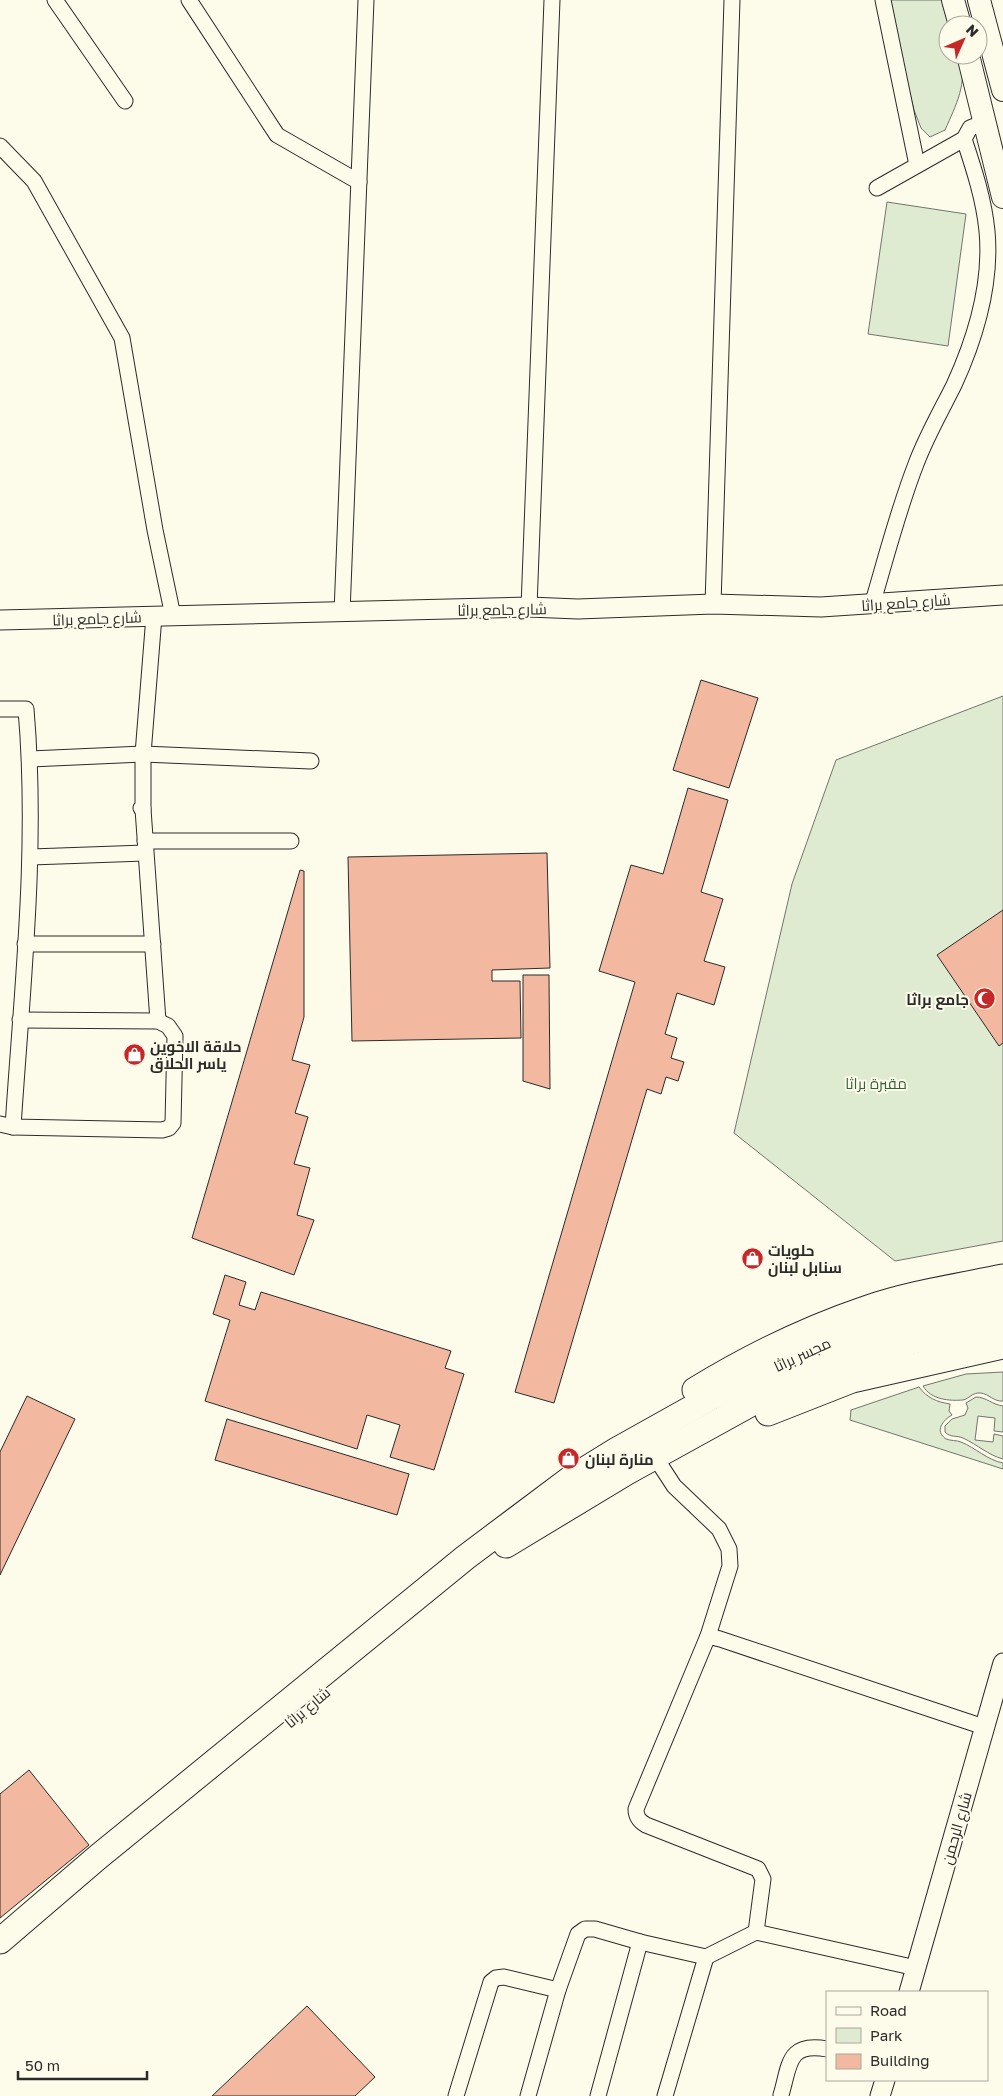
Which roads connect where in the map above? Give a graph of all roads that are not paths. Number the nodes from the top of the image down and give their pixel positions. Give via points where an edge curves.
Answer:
1 (55, 0) edge
2 (189, 0) edge
3 (366, 0) edge
4 (552, 0) edge
5 (732, 0) edge
6 (883, 0) edge
7 (953, 0) edge
8 (979, 0) edge
9 (957, 15) edge
10 (971, 65) edge
11 (1003, 90) edge
12 (125, 101) dead end
13 (985, 122) junction
14 (964, 139) junction
15 (0, 146) edge
16 (916, 165) junction
17 (358, 182) junction
18 (878, 188) dead end
19 (1003, 197) edge
20 (1003, 595) edge
21 (713, 604) junction
22 (872, 605) junction
23 (529, 607) junction
24 (342, 613) junction
25 (154, 616) junction
26 (174, 616) junction
27 (0, 620) edge
28 (0, 709) edge
29 (143, 754) junction
30 (30, 759) junction
31 (312, 761) dead end
32 (291, 841) dead end
33 (145, 847) junction
34 (31, 857) junction
35 (25, 944) junction
36 (152, 944) junction
37 (20, 1020) junction
38 (158, 1021) junction
39 (6, 1126) edge
40 (1003, 1278) edge
41 (1003, 1300) edge
42 (1003, 1323) edge
43 (845, 1346) junction
44 (1003, 1346) edge
45 (617, 1450) joint
46 (661, 1466) junction
47 (628, 1472) joint
48 (576, 1489) junction
49 (708, 1636) junction
50 (1003, 1663) edge
51 (984, 1727) junction
52 (756, 1932) junction
53 (0, 1941) edge
54 (640, 1942) junction
55 (706, 1957) junction
56 (0, 1961) edge
57 (916, 1968) junction
58 (558, 1990) junction
59 (910, 1991) edge
60 (826, 2049) edge
61 (885, 2081) edge
62 (781, 2095) edge
63 (456, 2096) edge
64 (528, 2096) edge
65 (598, 2096) edge
66 (664, 2096) edge
67 (880, 2096) edge

1 - 12 street
2 - 17 street via 278,135
3 - 17 street
4 - 23 street
5 - 21 street
6 - 16 street
7 - 9 main road
8 - 11 main road
10 - 13 main road
13 - 14 street via 970,128
13 - 19 main road
14 - 16 street
14 - 22 street via 987,231 986,290 954,384 916,463
15 - 26 street via 34,181 122,338 155,530
16 - 18 street
17 - 24 street
20 - 22 street, شارع جامع براثا
21 - 22 street, شارع جامع براثا via 821,608
21 - 23 street, شارع جامع براثا via 578,609
23 - 24 street, شارع جامع براثا
24 - 26 street, شارع جامع براثا
25 - 26 street, شارع جامع براثا
25 - 27 street, شارع جامع براثا
25 - 29 street
28 - 30 street via 26,709
29 - 30 street
29 - 31 street
29 - 33 street
30 - 34 street
32 - 33 street
33 - 34 street
33 - 36 street
34 - 35 street
35 - 36 street
35 - 37 street
36 - 38 street
37 - 38 street
37 - 39 street
38 - 39 street via 168,1026 175,1036 172,1123 169,1128
40 - 48 main road via 866,1308 818,1326 734,1366 643,1421
41 - 43 main road, مجسر براثا via 917,1317
42 - 43 main road, مجسر براثا
43 - 45 main road, مجسر براثا via 710,1398
43 - 47 main road, مجسر براثا via 763,1397
44 - 46 main road via 852,1380 724,1432
45 - 48 main road, شارع براثا
46 - 48 main road
46 - 49 street via 674,1486 719,1529 729,1549 730,1566
47 - 48 main road, شارع براثا
48 - 53 main road, شارع براثا via 466,1557 98,1857
48 - 56 main road, شارع براثا via 451,1586
49 - 51 street
49 - 52 street via 636,1808 636,1815 646,1825 758,1869 763,1879
50 - 51 street, شارع الرحمن
51 - 57 street, شارع الرحمن
52 - 55 street
52 - 57 street
54 - 55 street
54 - 58 street via 585,1929 578,1934
54 - 65 street
55 - 66 street
57 - 59 street, شارع الرحمن
58 - 63 street via 504,1977 491,1982
58 - 64 street
60 - 62 street via 805,2047 794,2054
61 - 67 street

